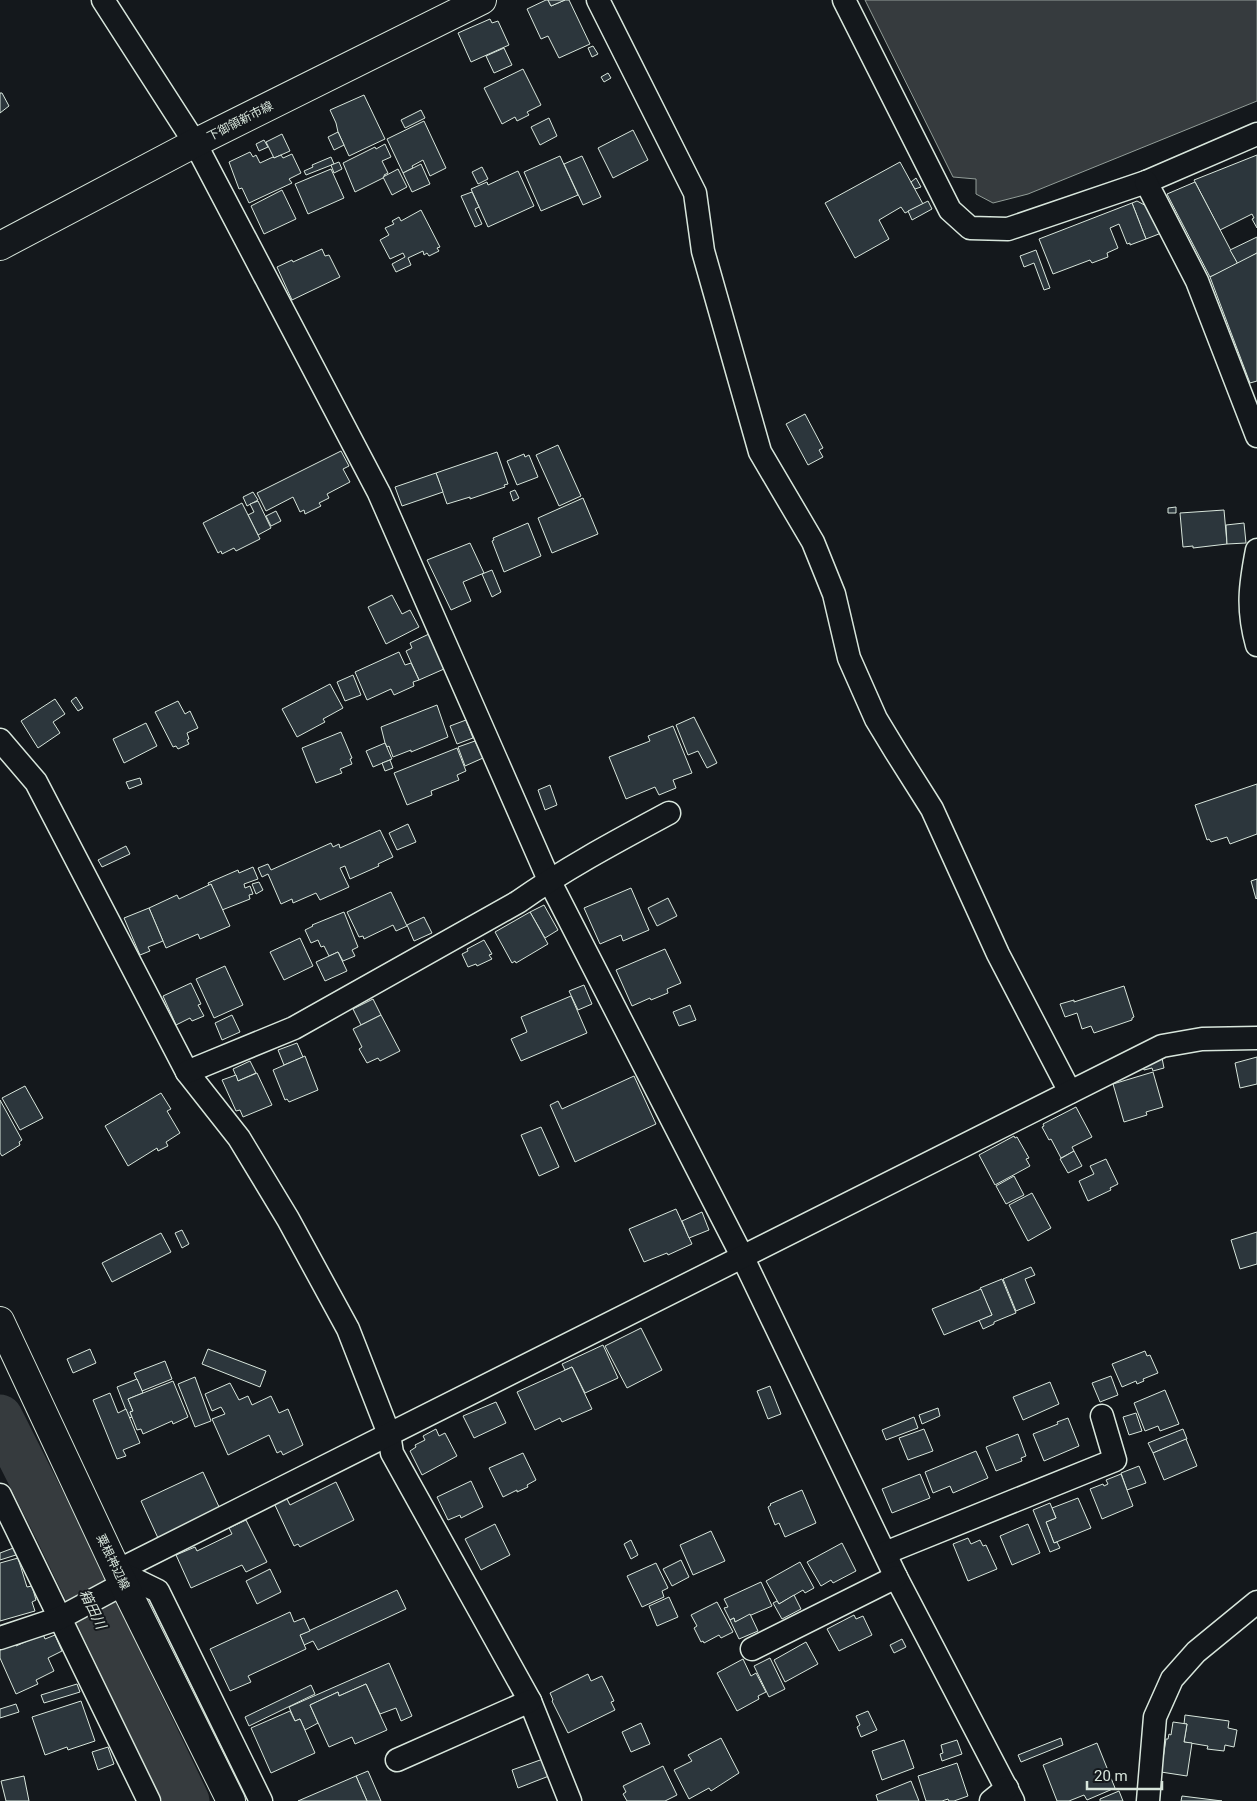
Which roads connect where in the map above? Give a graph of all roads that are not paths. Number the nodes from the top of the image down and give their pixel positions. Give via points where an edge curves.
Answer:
1 (103, 0) edge
2 (482, 0) edge
3 (598, 0) edge
4 (844, 0) edge
5 (1257, 134) edge
6 (195, 143) junction
7 (1146, 182) junction
8 (0, 246) edge
9 (1257, 436) edge
10 (1257, 550) edge
11 (1257, 645) edge
12 (0, 740) edge
13 (669, 813) dead end
14 (549, 880) junction
15 (1257, 1038) edge
16 (187, 1072) junction
17 (1070, 1092) junction
18 (742, 1256) junction
19 (0, 1321) edge
20 (1102, 1416) dead end
21 (389, 1434) junction
22 (0, 1495) edge
23 (885, 1553) junction
24 (120, 1577) junction
25 (896, 1577) junction
26 (1257, 1602) edge
27 (60, 1618) junction
28 (0, 1638) edge
29 (752, 1649) dead end
30 (530, 1701) junction
31 (397, 1760) dead end
32 (1004, 1797) edge
33 (149, 1801) edge
34 (231, 1801) edge
35 (261, 1801) edge
36 (570, 1801) edge
37 (1148, 1801) edge

1 - 6 street
2 - 6 main road, 下御領新市線
3 - 17 street via 695,193 703,251 760,452 813,542 834,594 849,658 876,718 932,809 998,954
4 - 7 street via 950,210 970,228 1008,229
5 - 7 street
6 - 8 main road, 下御領新市線
6 - 14 street via 379,494
7 - 9 street via 1197,280
10 - 11 street via 1250,584 1251,624
12 - 16 street via 36,782
13 - 14 street
14 - 16 street via 518,902 294,1028
14 - 18 street
15 - 17 street via 1202,1039 1162,1046
16 - 21 street via 239,1138 288,1219 348,1329
17 - 18 street
18 - 21 street
18 - 23 street
19 - 24 main road, 粟根神辺線
20 - 23 street via 1115,1460
21 - 24 street
21 - 30 street via 392,1453
22 - 27 street
23 - 25 street
24 - 27 street
24 - 34 main road, 粟根神辺線
24 - 35 street via 158,1591
25 - 29 street
25 - 32 street
26 - 37 street via 1196,1652 1172,1679 1155,1717
27 - 28 street
27 - 33 street
30 - 31 street
30 - 36 street

